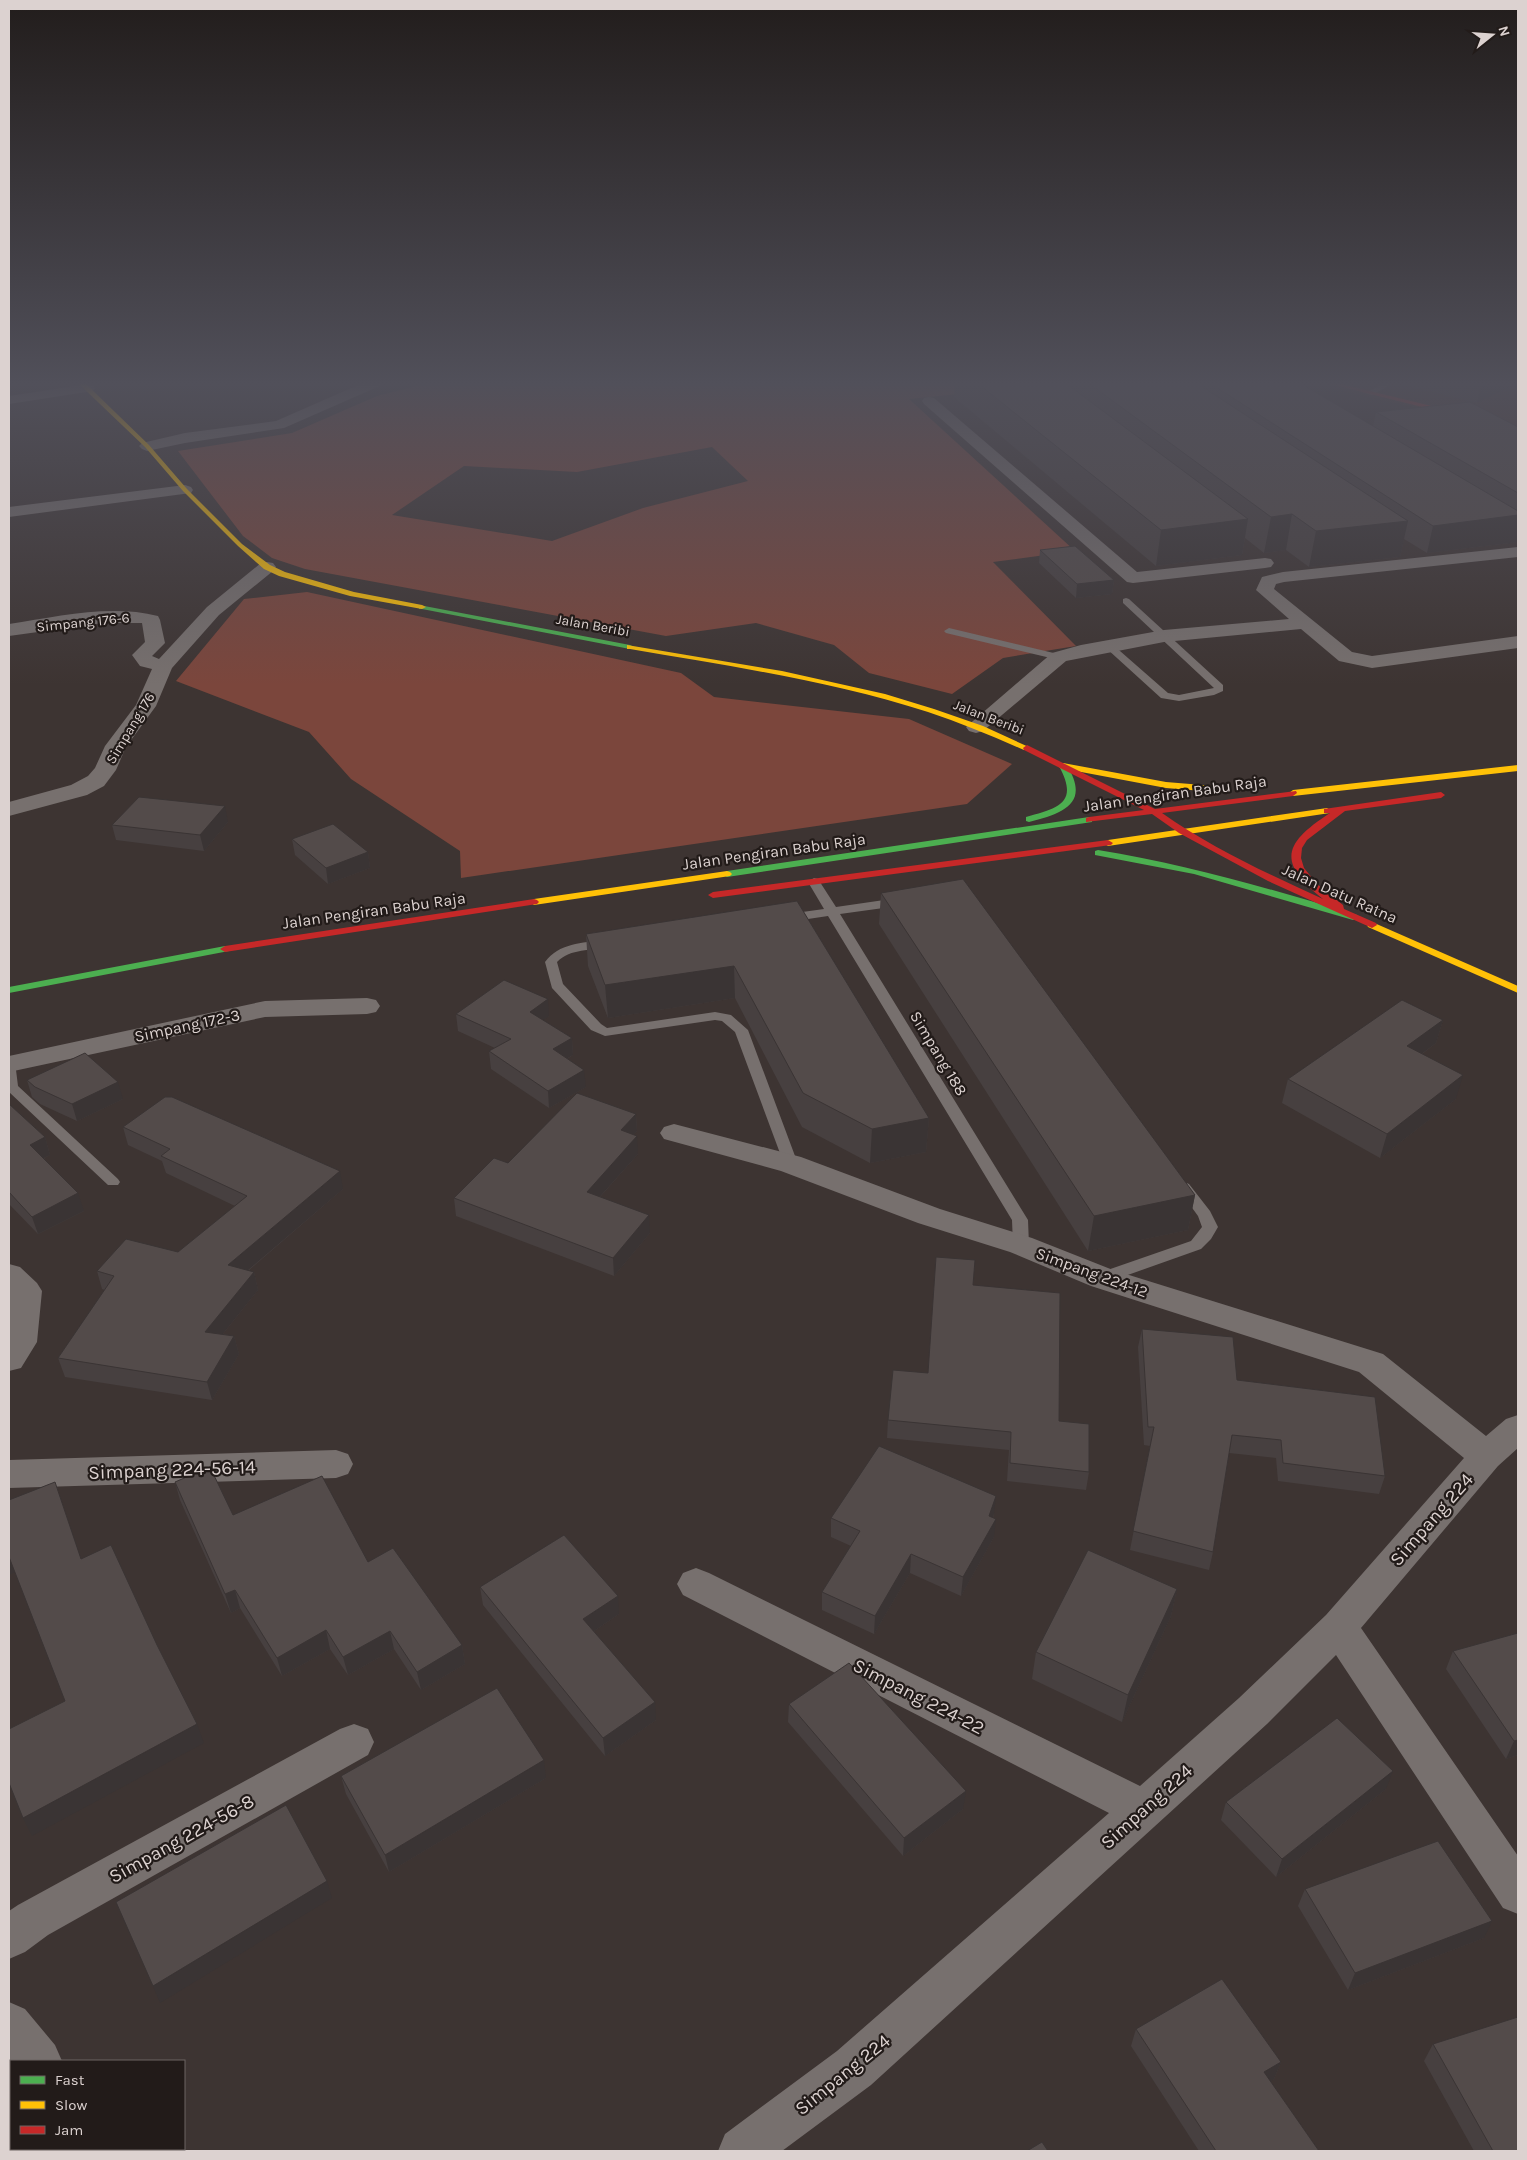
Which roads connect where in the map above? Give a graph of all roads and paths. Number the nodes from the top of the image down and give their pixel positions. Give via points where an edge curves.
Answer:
1 (179, 483) edge
2 (1023, 483) edge
3 (185, 490) junction
4 (9, 512) edge
5 (1250, 551) dead end
6 (1408, 551) dead end
7 (1518, 552) edge
8 (1424, 562) junction
9 (1265, 563) junction
10 (267, 567) junction
11 (1283, 577) junction
12 (1126, 601) dead end
13 (1305, 624) junction
14 (9, 630) edge
15 (949, 631) dead end
16 (1164, 636) junction
17 (1518, 642) edge
18 (1109, 646) junction
19 (1059, 658) junction
20 (164, 666) junction
21 (976, 726) junction
22 (1063, 766) junction
23 (1518, 768) edge
24 (1325, 789) junction
25 (1450, 794) dead end
26 (1344, 808) junction
27 (9, 809) edge
28 (1155, 812) junction
29 (1182, 830) junction
30 (891, 850) junction
31 (1058, 850) junction
32 (814, 882) junction
33 (698, 897) dead end
34 (911, 901) edge
35 (832, 911) junction
36 (1353, 917) junction
37 (773, 920) edge
38 (381, 937) dead end
39 (615, 942) edge
40 (343, 943) dead end
41 (230, 960) dead end
42 (38, 985) junction
43 (9, 990) edge
44 (1518, 990) edge
45 (367, 1006) dead end
46 (9, 1064) edge
47 (9, 1070) edge
48 (674, 1133) dead end
49 (791, 1164) junction
50 (1176, 1176) edge
51 (113, 1182) dead end
52 (1020, 1245) junction
53 (9, 1275) edge
54 (1102, 1278) junction
55 (9, 1359) edge
56 (1518, 1428) edge
57 (1486, 1456) junction
58 (336, 1464) dead end
59 (9, 1474) edge
60 (696, 1584) dead end
61 (1339, 1627) junction
62 (354, 1742) dead end
63 (1142, 1808) junction
64 (1518, 1893) edge
65 (9, 1937) edge
66 (9, 2025) edge
67 (38, 2060) edge
68 (742, 2151) edge

1 - 3 main road, Jalan Beribi
2 - 9 street via 1133,578
3 - 4 street
3 - 10 main road, Jalan Beribi
5 - 9 street
6 - 8 street
7 - 8 street
8 - 11 street
9 - 11 street
10 - 20 street, Simpang 176 via 213,611
10 - 21 main road, Jalan Beribi via 352,594 827,682
11 - 13 street via 1268,581 1265,590
12 - 16 lane
13 - 16 street
13 - 17 street via 1346,657 1372,662
14 - 20 street, Simpang 176-6 via 122,616 145,617 152,620 155,643 142,655 147,662
15 - 19 lane
16 - 18 street
16 - 18 lane via 1219,686 1219,690 1179,698 1164,696
18 - 19 street
19 - 21 street
20 - 27 street, Simpang 176 via 146,706 116,746 96,781 79,790
21 - 22 main road, Jalan Beribi
22 - 24 main road via 1200,789
22 - 28 main road, Jalan Beribi
22 - 30 main road via 1075,786 1071,798 1049,814
23 - 24 main road, Jalan Pengiran Babu Raja
24 - 28 main road, Jalan Pengiran Babu Raja
25 - 26 main road
26 - 29 main road
26 - 36 main road via 1301,842 1298,864 1317,890
28 - 29 main road, Jalan Datu Ratna
28 - 30 main road, Jalan Pengiran Babu Raja
29 - 31 main road
29 - 36 main road, Jalan Datu Ratna via 1270,879
30 - 42 main road, Jalan Pengiran Babu Raja via 249,944
31 - 32 main road
31 - 36 main road via 1148,859 1185,867
32 - 33 main road
32 - 35 lane, Simpang 188
34 - 35 lane
35 - 37 lane
35 - 52 lane, Simpang 188 via 1020,1220
36 - 44 main road, Jalan Datu Ratna
38 - 40 main road, Jalan Pengiran Babu Raja
39 - 49 lane via 557,954 551,962 557,985 596,1027 605,1032 715,1016 726,1018 740,1030
41 - 42 main road, Jalan Pengiran Babu Raja
42 - 43 main road, Jalan Pengiran Babu Raja
45 - 46 street, Simpang 172-3 via 265,1009
47 - 51 lane via 12,1088
48 - 49 street, Simpang 224-12
49 - 52 street, Simpang 224-12 via 929,1216
50 - 54 lane via 1205,1215 1210,1227 1206,1235 1196,1245
52 - 54 street, Simpang 224-12
53 - 55 street via 26,1291 21,1342
54 - 57 street, Simpang 224-12 via 1371,1363
56 - 57 street, Simpang 224
57 - 61 street, Simpang 224
58 - 59 street, Simpang 224-56-14
60 - 63 street, Simpang 224-22
61 - 63 street, Simpang 224 via 1253,1711
61 - 64 street
62 - 65 street, Simpang 224-56-8 via 33,1920
63 - 68 street, Simpang 224 via 854,2068
66 - 67 street

